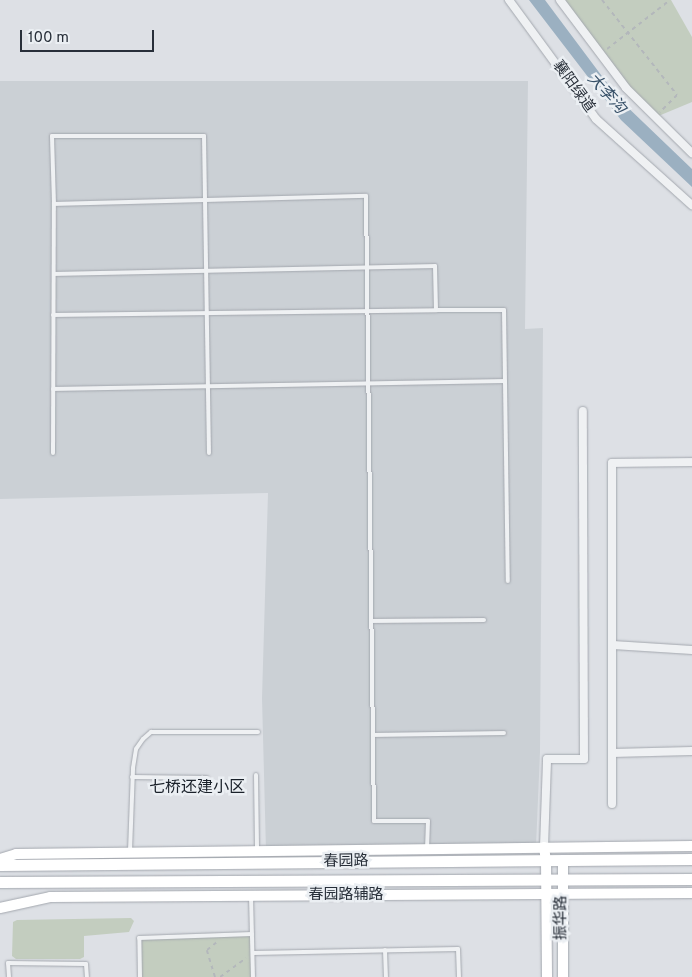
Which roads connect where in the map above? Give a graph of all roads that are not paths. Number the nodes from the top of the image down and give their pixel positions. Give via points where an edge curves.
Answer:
1 (509, 0) edge
2 (560, 0) edge
3 (692, 153) edge
4 (204, 200) junction
5 (54, 204) junction
6 (692, 204) edge
7 (367, 269) junction
8 (205, 270) junction
9 (54, 274) junction
10 (436, 310) junction
11 (368, 311) junction
12 (206, 313) junction
13 (53, 315) junction
14 (504, 381) junction
15 (368, 382) junction
16 (208, 385) junction
17 (53, 389) junction
18 (583, 411) dead end
19 (54, 453) dead end
20 (209, 453) dead end
21 (692, 462) edge
22 (508, 581) dead end
23 (484, 620) dead end
24 (371, 621) junction
25 (613, 645) junction
26 (692, 650) edge
27 (258, 732) dead end
28 (504, 734) dead end
29 (373, 735) junction
30 (692, 750) edge
31 (612, 753) junction
32 (256, 775) dead end
33 (132, 777) junction
34 (207, 778) dead end
35 (612, 804) dead end
36 (692, 846) edge
37 (544, 847) junction
38 (612, 847) junction
39 (427, 849) junction
40 (257, 857) junction
41 (0, 858) edge
42 (129, 858) junction
43 (692, 859) edge
44 (562, 860) junction
45 (617, 860) junction
46 (427, 861) junction
47 (546, 861) junction
48 (0, 865) edge
49 (692, 879) edge
50 (438, 880) junction
51 (546, 880) junction
52 (562, 880) junction
53 (255, 881) junction
54 (0, 882) edge
55 (692, 893) edge
56 (562, 895) junction
57 (251, 896) junction
58 (437, 896) junction
59 (546, 896) junction
60 (0, 908) edge
61 (252, 934) junction
62 (385, 950) junction
63 (253, 953) junction
64 (9, 977) edge
65 (87, 977) edge
66 (140, 977) edge
67 (254, 977) edge
68 (386, 977) edge
69 (459, 977) edge
70 (547, 977) edge
71 (562, 977) edge

1 - 6 street, 襄阳绿道 via 596,119
2 - 3 street via 626,88
4 - 5 lane
4 - 5 lane via 204,136 52,136
4 - 7 lane via 366,196
4 - 8 lane
5 - 9 lane
7 - 8 lane
7 - 10 lane via 435,266
7 - 11 lane
8 - 9 lane
8 - 12 lane
9 - 13 lane
10 - 11 lane
10 - 14 lane via 504,310
11 - 12 lane
11 - 15 lane
12 - 13 lane
12 - 16 lane
13 - 17 lane
14 - 15 lane
14 - 22 lane
15 - 16 lane
15 - 24 lane
16 - 17 lane
16 - 20 lane
17 - 19 lane
18 - 37 street via 584,759 547,759
21 - 25 street via 612,463
23 - 24 lane
24 - 29 lane
25 - 26 street
25 - 31 street
27 - 33 lane via 152,732 136,749
28 - 29 lane
29 - 39 lane via 374,821 428,821
30 - 31 street
31 - 35 street
32 - 40 lane
33 - 34 lane
33 - 42 lane
36 - 38 street
37 - 38 street
37 - 39 street
37 - 47 street, 振华路
38 - 45 street
39 - 40 street
39 - 46 lane
40 - 42 main road, 春园路
40 - 46 main road, 春园路
41 - 42 street via 16,854
42 - 48 main road, 春园路
43 - 45 main road, 春园路
44 - 45 main road, 春园路
44 - 47 main road, 春园路
44 - 52 street, 振华路
46 - 47 main road, 春园路
47 - 51 street, 振华路
49 - 52 main road, 春园路
50 - 51 main road, 春园路
50 - 53 main road, 春园路
50 - 58 street
51 - 52 main road, 春园路
51 - 59 street, 振华路
52 - 56 street, 振华路
53 - 54 main road, 春园路
53 - 57 street
55 - 56 street, 春园路辅路
56 - 59 street, 春园路辅路
56 - 71 street, 振华路
57 - 58 street, 春园路辅路
57 - 60 street, 春园路辅路 via 50,897
57 - 61 lane
58 - 59 street, 春园路辅路
59 - 70 street, 振华路
61 - 63 lane
61 - 66 lane via 139,938
62 - 63 lane
62 - 68 lane
62 - 69 lane via 458,949
63 - 67 lane
64 - 65 lane via 8,963 86,964

